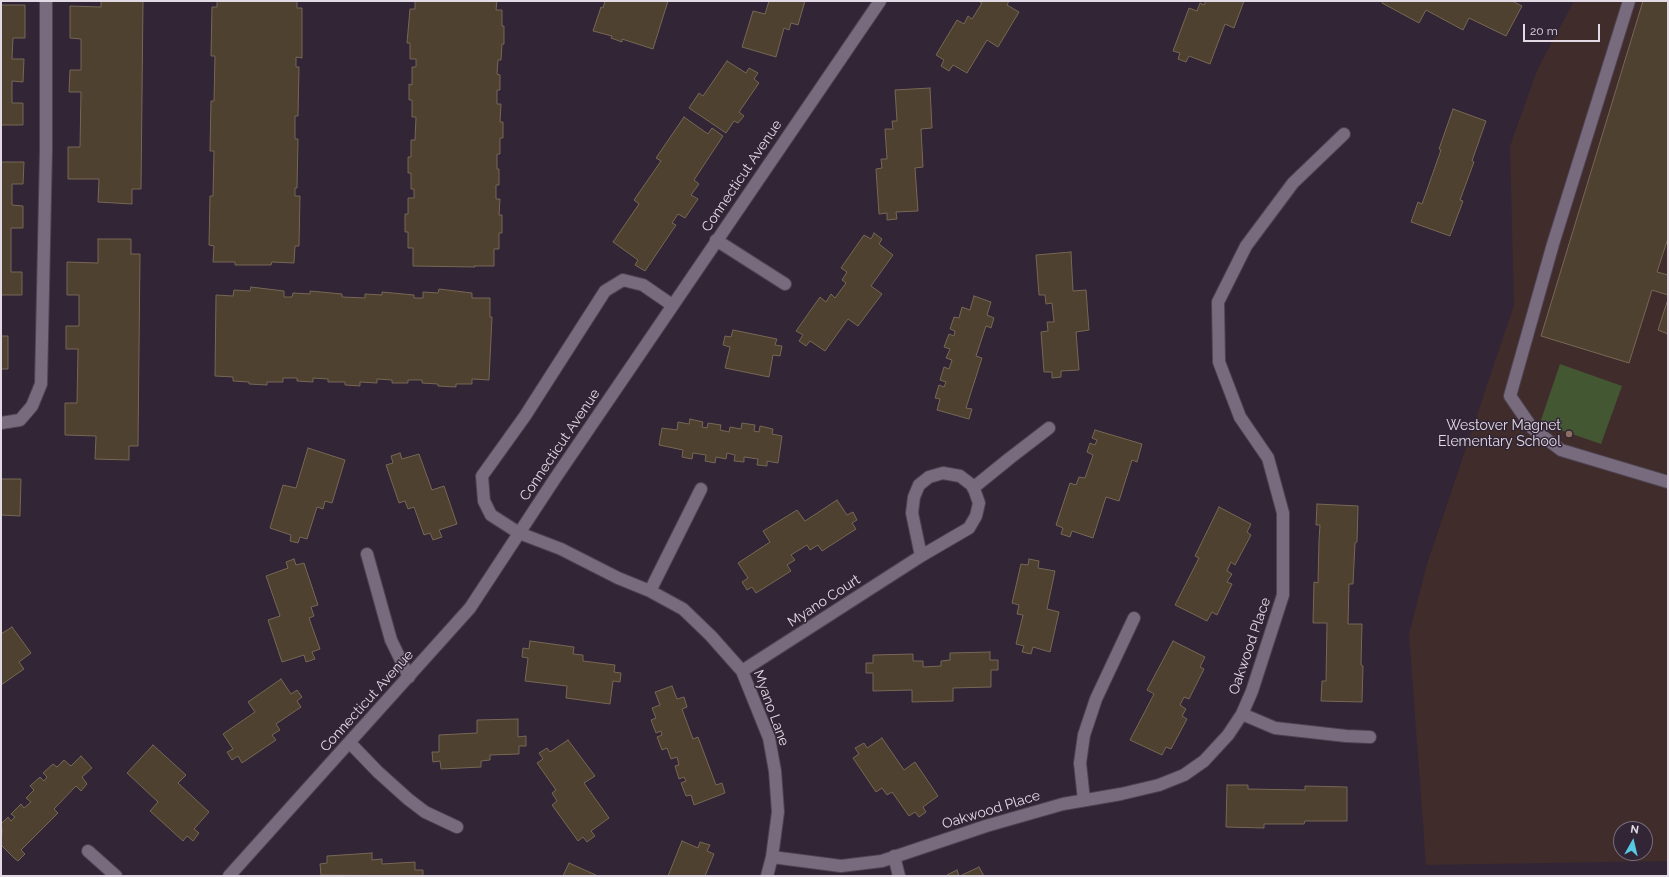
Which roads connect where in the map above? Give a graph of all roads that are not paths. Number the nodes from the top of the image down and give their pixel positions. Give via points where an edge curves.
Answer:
1 (46, 1) edge
2 (880, 1) edge
3 (1629, 1) edge
4 (1344, 134) dead end
5 (716, 240) junction
6 (785, 284) dead end
7 (672, 305) junction
8 (1, 423) edge
9 (1049, 428) dead end
10 (1668, 482) edge
11 (974, 488) junction
12 (701, 489) dead end
13 (519, 533) junction
14 (367, 554) dead end
15 (921, 556) junction
16 (650, 591) junction
17 (1134, 618) dead end
18 (742, 671) junction
19 (410, 677) junction
20 (1242, 714) junction
21 (1370, 737) dead end
22 (350, 743) junction
23 (1084, 800) junction
24 (457, 827) dead end
25 (88, 851) dead end
26 (894, 856) junction
27 (772, 857) junction
28 (116, 876) edge
29 (229, 876) edge
30 (767, 876) edge
31 (900, 876) edge

1 - 8 street via 46,158 41,384 32,406 20,420
2 - 5 street, Connecticut Avenue
3 - 10 street via 1553,244 1510,396 1532,428 1561,450
4 - 20 street, Oakwood Place via 1293,183 1246,246 1218,302 1219,362 1240,417 1268,458 1283,513 1283,595
5 - 6 street
5 - 7 street, Connecticut Avenue
7 - 13 street, Connecticut Avenue
7 - 13 street, Myano Lane via 643,285 623,280 605,291 525,416 482,476 484,501 491,515
9 - 11 street
11 - 15 street, Myano Court via 979,503 976,516 969,528
11 - 15 street via 960,476 943,474 929,477 919,485 912,512
12 - 16 street
13 - 16 street, Myano Lane via 561,549
13 - 19 street, Connecticut Avenue via 470,608
14 - 19 street via 391,640
15 - 18 street, Myano Court
16 - 18 street, Myano Lane via 683,609
17 - 23 street via 1096,698 1084,735 1080,763
18 - 27 street, Myano Lane via 769,738 775,772 778,812
19 - 22 street, Connecticut Avenue
20 - 21 street via 1276,728
20 - 23 street, Oakwood Place via 1228,735 1204,760 1184,775 1159,785
22 - 24 street via 408,799 425,812
22 - 29 street, Connecticut Avenue
23 - 26 street, Oakwood Place via 994,824
25 - 28 street
26 - 27 street, Oakwood Place via 882,861 842,866
26 - 31 street
27 - 30 street, Myano Lane

